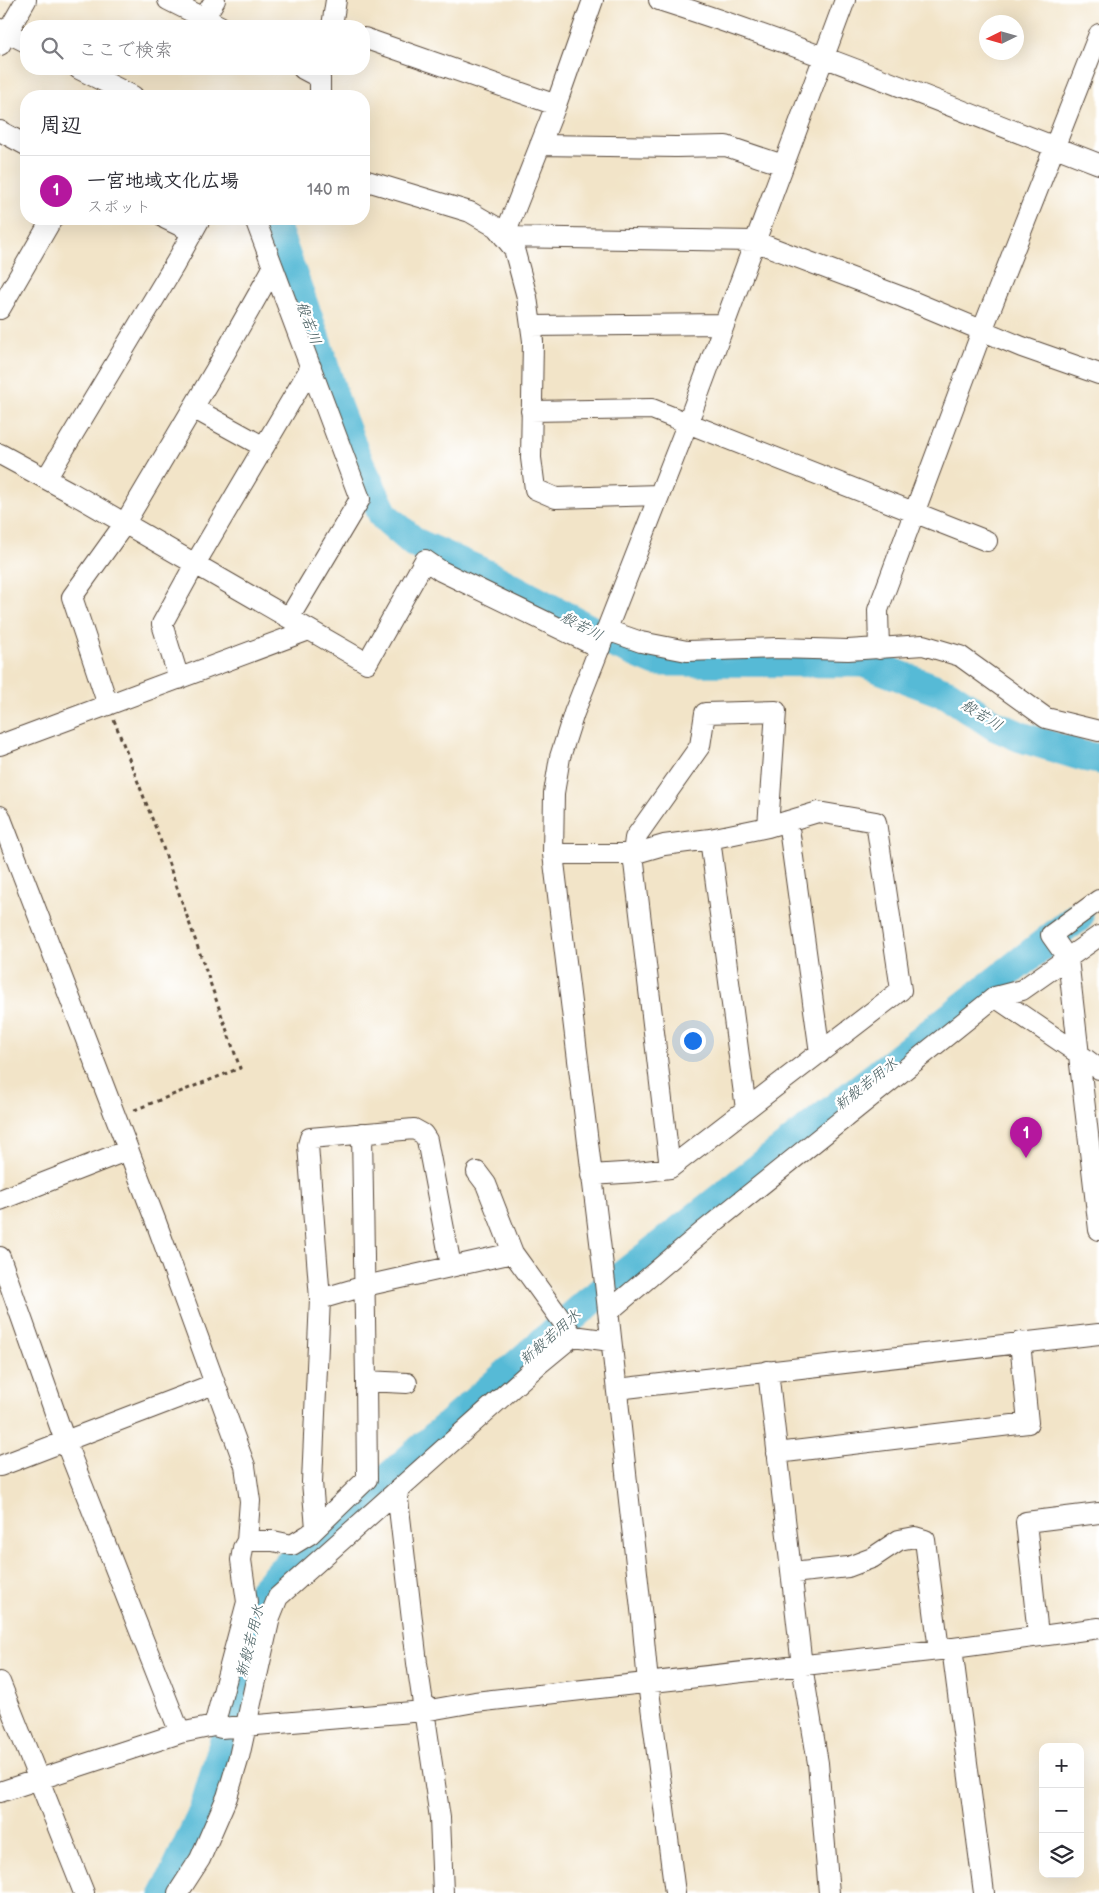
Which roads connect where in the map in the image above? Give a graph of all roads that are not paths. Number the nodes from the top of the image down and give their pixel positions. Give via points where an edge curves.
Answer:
1 (26, 0) edge
2 (168, 0) edge
3 (215, 0) edge
4 (336, 0) edge
5 (593, 0) edge
6 (659, 0) edge
7 (845, 0) edge
8 (208, 20) edge
9 (212, 20) edge
10 (333, 20) edge
11 (1099, 34) edge
12 (2, 35) edge
13 (20, 40) edge
14 (370, 40) edge
15 (823, 58) junction
16 (91, 75) edge
17 (121, 90) edge
18 (556, 105) junction
19 (0, 132) edge
20 (20, 143) edge
21 (540, 145) junction
22 (1055, 147) junction
23 (1099, 164) edge
24 (783, 165) junction
25 (370, 182) edge
26 (49, 225) edge
27 (256, 225) edge
28 (196, 226) edge
29 (504, 237) junction
30 (754, 241) junction
31 (272, 268) junction
32 (0, 309) edge
33 (724, 324) junction
34 (531, 326) junction
35 (982, 330) junction
36 (311, 367) junction
37 (1099, 374) edge
38 (193, 408) junction
39 (531, 411) junction
40 (688, 422) junction
41 (264, 447) junction
42 (0, 454) edge
43 (46, 479) junction
44 (659, 494) junction
45 (915, 512) junction
46 (125, 523) junction
47 (988, 541) dead end
48 (195, 564) junction
49 (289, 618) junction
50 (309, 630) junction
51 (603, 639) junction
52 (879, 649) junction
53 (179, 679) junction
54 (108, 705) junction
55 (1099, 730) edge
56 (0, 745) edge
57 (0, 816) edge
58 (788, 821) junction
59 (768, 827) junction
60 (710, 839) junction
61 (553, 854) junction
62 (634, 854) junction
63 (1099, 900) edge
64 (1099, 936) edge
65 (1068, 960) junction
66 (995, 997) junction
67 (820, 1053) junction
68 (1079, 1054) junction
69 (1099, 1069) edge
70 (746, 1109) junction
71 (362, 1133) junction
72 (128, 1150) junction
73 (670, 1168) junction
74 (477, 1172) dead end
75 (591, 1175) junction
76 (0, 1200) edge
77 (1099, 1230) edge
78 (513, 1253) junction
79 (0, 1257) edge
80 (452, 1266) junction
81 (365, 1286) junction
82 (320, 1299) junction
83 (606, 1299) junction
84 (1099, 1334) edge
85 (573, 1336) junction
86 (611, 1341) junction
87 (1020, 1342) junction
88 (768, 1371) junction
89 (366, 1381) junction
90 (407, 1383) dead end
91 (214, 1384) junction
92 (617, 1389) junction
93 (65, 1442) junction
94 (778, 1453) junction
95 (0, 1466) edge
96 (397, 1491) junction
97 (1099, 1513) edge
98 (316, 1528) junction
99 (247, 1541) junction
100 (792, 1573) junction
101 (1099, 1628) edge
102 (1038, 1635) junction
103 (946, 1649) junction
104 (802, 1666) junction
105 (0, 1682) edge
106 (648, 1683) junction
107 (424, 1712) junction
108 (245, 1726) junction
109 (218, 1727) junction
110 (180, 1733) junction
111 (39, 1780) junction
112 (0, 1792) edge
113 (84, 1893) edge
114 (178, 1893) edge
115 (443, 1893) edge
116 (676, 1893) edge
117 (829, 1893) edge
118 (984, 1893) edge

1 - 12 street
2 - 8 street
3 - 9 street
4 - 10 street
5 - 18 street
6 - 15 street
7 - 15 street
11 - 22 street
12 - 13 street
14 - 18 street
15 - 22 street
15 - 24 street
16 - 17 street
18 - 21 street
19 - 20 street
21 - 24 street via 726,146
21 - 29 street
22 - 23 street
22 - 35 street
24 - 30 street
25 - 29 street via 470,212 496,227
26 - 32 street
27 - 31 street
28 - 43 street
29 - 30 street
29 - 34 street via 514,249
30 - 33 street
30 - 35 street
31 - 36 street
31 - 38 street
33 - 34 street
33 - 40 street
34 - 39 street
35 - 37 street
35 - 45 street
36 - 41 street
36 - 49 street via 360,499
38 - 41 street
38 - 46 street
39 - 40 street via 652,409
39 - 44 street via 530,458 535,489 556,498
40 - 44 street
40 - 45 street
41 - 48 street
42 - 43 street
43 - 46 street
44 - 51 street
45 - 47 street
45 - 52 street via 878,610
46 - 48 street
46 - 54 street via 72,597
48 - 49 street
48 - 53 street via 162,624
49 - 50 street
50 - 51 street via 367,663 424,560 441,571
50 - 53 street
51 - 52 street via 687,651
51 - 61 street via 560,758 554,793
52 - 55 street via 922,645 960,656 1046,718
53 - 54 street
54 - 56 street
57 - 72 street
58 - 59 street
58 - 67 street
58 - 67 street via 818,812 876,822 901,990
59 - 60 street
59 - 62 street via 776,711 705,713 700,746 635,838
60 - 62 street via 664,845
60 - 70 street
61 - 62 street
61 - 75 street
62 - 73 street
63 - 65 street via 1051,935
64 - 65 street
65 - 66 street via 1022,990
65 - 68 street
66 - 68 street
66 - 83 street via 712,1224
67 - 70 street
68 - 69 street
68 - 77 street
70 - 73 street
71 - 80 street via 414,1129 424,1134
71 - 81 street
71 - 82 street via 314,1137 310,1138 308,1145
72 - 76 street
72 - 91 street
73 - 75 street
74 - 78 street via 486,1184
75 - 83 street
78 - 80 street
78 - 85 street
79 - 93 street
80 - 81 street
81 - 82 street
81 - 89 street
82 - 98 street via 312,1482
83 - 86 street
84 - 87 street
85 - 86 street
85 - 96 street
86 - 92 street
87 - 88 street
87 - 94 street via 1028,1424
88 - 92 street
88 - 94 street
89 - 90 street
89 - 98 street via 367,1479
91 - 93 street
91 - 99 street via 246,1466 250,1501
92 - 106 street
93 - 95 street
93 - 110 street
94 - 100 street
96 - 107 street
96 - 108 street via 278,1598 270,1617
97 - 102 street via 1026,1522
98 - 99 street via 292,1545
99 - 109 street via 242,1548 241,1560 247,1602
100 - 103 street via 848,1567 872,1558 899,1540 915,1537 925,1540
100 - 104 street
101 - 102 street
102 - 103 street
103 - 104 street
103 - 118 street
104 - 106 street
104 - 117 street via 818,1763
105 - 111 street
106 - 107 street via 476,1702
106 - 116 street
107 - 108 street
107 - 115 street via 440,1818
108 - 109 street
108 - 114 street via 227,1797 200,1859
109 - 110 street
110 - 111 street
111 - 112 street
111 - 113 street

